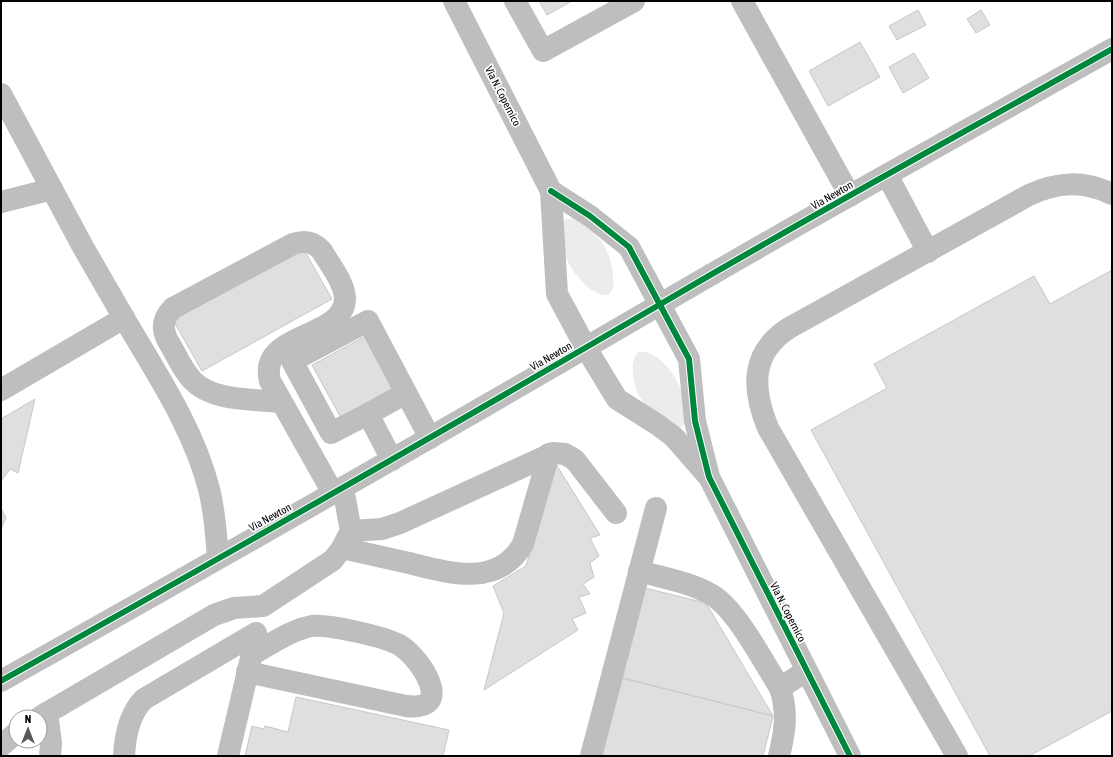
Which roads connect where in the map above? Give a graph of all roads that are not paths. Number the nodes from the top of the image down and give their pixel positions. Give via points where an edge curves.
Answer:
1 (454, 1) edge
2 (515, 1) edge
3 (634, 1) edge
4 (742, 1) edge
5 (1112, 49) edge
6 (1, 94) edge
7 (887, 175) junction
8 (52, 189) junction
9 (552, 191) junction
10 (1112, 194) edge
11 (850, 196) junction
12 (1, 202) edge
13 (928, 252) junction
14 (659, 304) junction
15 (124, 318) junction
16 (586, 348) junction
17 (1, 390) edge
18 (406, 393) junction
19 (282, 402) junction
20 (368, 414) junction
21 (430, 438) junction
22 (548, 454) junction
23 (392, 460) junction
24 (709, 477) junction
25 (338, 490) junction
26 (656, 508) dead end
27 (616, 513) dead end
28 (347, 540) junction
29 (218, 558) junction
30 (639, 571) junction
31 (263, 606) junction
32 (256, 633) junction
33 (249, 663) junction
34 (806, 671) junction
35 (1, 681) edge
36 (780, 688) junction
37 (48, 712) edge
38 (48, 732) edge
39 (50, 756) edge
40 (124, 756) edge
41 (228, 756) edge
42 (591, 756) edge
43 (779, 756) edge
44 (850, 756) edge
45 (958, 756) edge

1 - 9 street, Via N. Copernico
2 - 3 street via 543,51
4 - 11 street
5 - 7 street, Via Newton
6 - 8 street
7 - 11 street, Via Newton
7 - 13 street
8 - 12 street
8 - 15 street
9 - 14 street via 590,216 629,247
9 - 16 street via 557,294
10 - 13 street via 1075,183 1044,188
11 - 14 street, Via Newton
13 - 45 street via 778,336 770,344 759,367 757,394 768,428
14 - 16 street, Via Newton
14 - 24 street via 689,359 695,422
15 - 17 street
15 - 29 street via 183,420 199,456 212,503
16 - 21 street, Via Newton
16 - 24 street via 617,399 674,437
18 - 20 street
18 - 20 street via 368,321 292,361 331,433
18 - 21 street
19 - 19 street via 269,375 271,358 279,350 331,321 344,305 345,298 341,285 322,251 309,242 293,244 173,308 164,321 166,338 187,374 202,388 224,396
19 - 25 street
20 - 23 street
21 - 23 street, Via Newton
22 - 27 street via 565,454 575,460
22 - 28 street via 400,523
22 - 28 street via 523,544 511,560 492,570 461,574
23 - 25 street, Via Newton
24 - 34 street, Via N. Copernico
25 - 28 street
25 - 29 street, Via Newton
26 - 30 street
28 - 31 street via 328,565
29 - 35 street, Via Newton
30 - 36 street via 689,585 713,596 737,621
30 - 42 street
31 - 32 street
31 - 37 street via 234,608 214,615
32 - 33 street
32 - 40 street via 144,700 131,720
33 - 33 street via 302,629 326,626 400,645 427,674 431,696 421,706 406,706
33 - 41 street
34 - 36 street
34 - 44 street, Via N. Copernico
36 - 43 street via 786,719
38 - 39 street via 51,743

